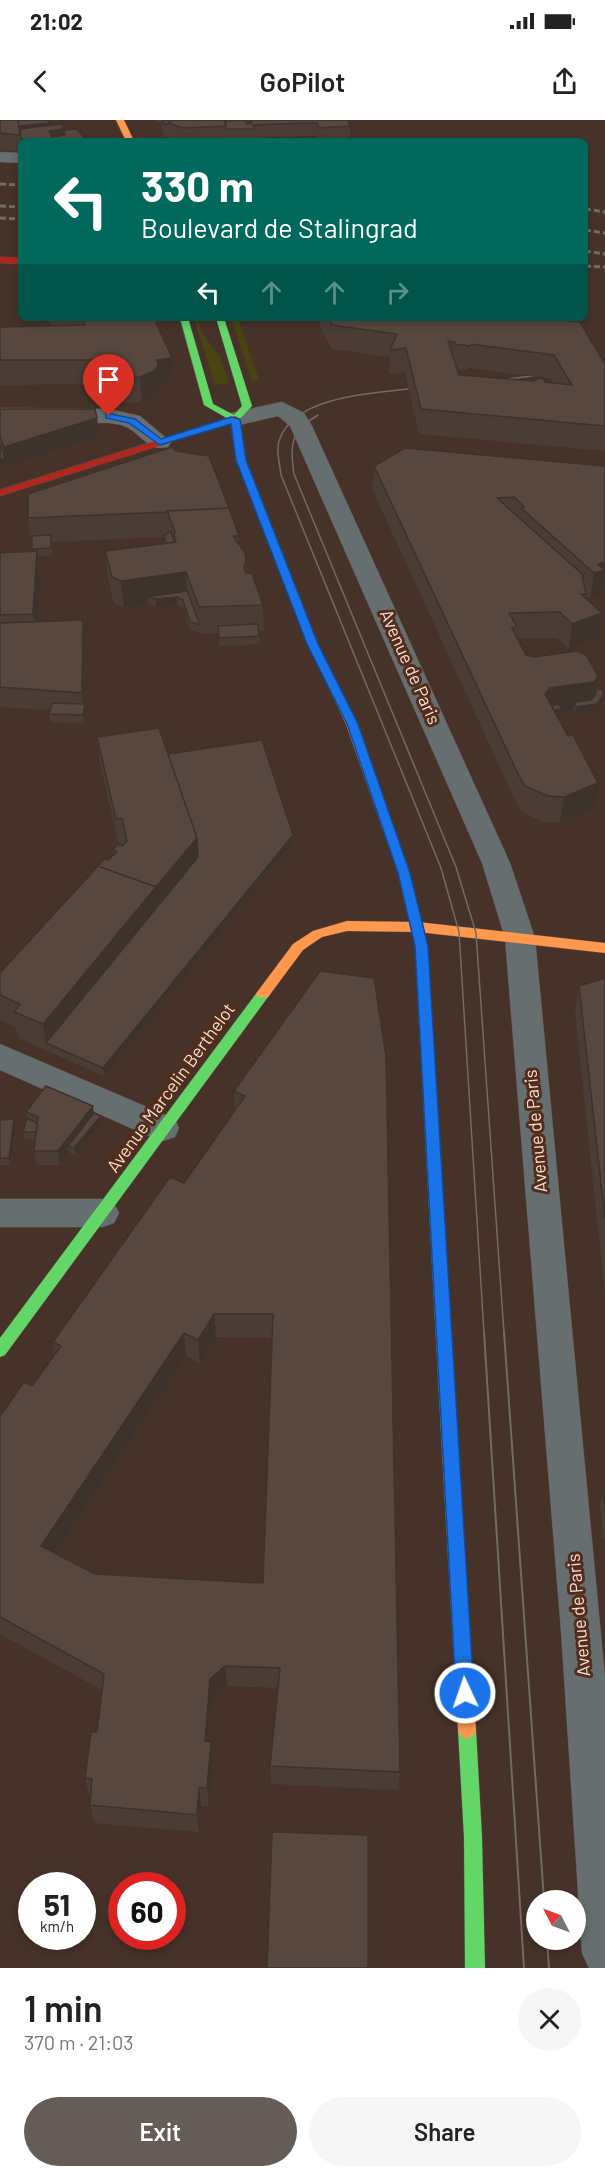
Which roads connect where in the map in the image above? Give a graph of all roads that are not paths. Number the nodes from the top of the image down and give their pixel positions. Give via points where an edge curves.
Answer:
1 (120, 120) edge
2 (129, 138) edge
3 (0, 157) edge
4 (18, 158) edge
5 (0, 260) edge
6 (18, 261) edge
7 (185, 321) edge
8 (221, 321) edge
9 (0, 415) edge
10 (235, 419) junction
11 (160, 442) junction
12 (0, 494) edge
13 (418, 927) junction
14 (520, 938) junction
15 (605, 948) edge
16 (0, 1056) edge
17 (164, 1128) junction
18 (0, 1213) edge
19 (102, 1213) junction
20 (0, 1350) edge
21 (601, 1860) edge
22 (605, 1953) edge
23 (475, 1968) edge

1 - 2 main road
3 - 4 street
5 - 6 main road
7 - 10 main road via 209,405
8 - 10 main road via 247,406
9 - 11 street via 109,416 132,421
10 - 11 main road
10 - 13 main road via 241,460 313,644 352,724 404,873
10 - 14 street, Avenue de Paris via 282,409 301,426 496,863
11 - 12 main road
13 - 14 main road, Avenue Marcelin Berthelot
13 - 17 main road, Avenue Marcelin Berthelot via 347,926 318,934 298,947
13 - 23 main road via 473,1837
14 - 15 main road, Avenue Marcelin Berthelot
14 - 21 street, Avenue de Paris
16 - 17 street
17 - 19 main road, Avenue Marcelin Berthelot
18 - 19 street
19 - 20 main road, Avenue Marcelin Berthelot
21 - 22 street, Avenue de Paris

